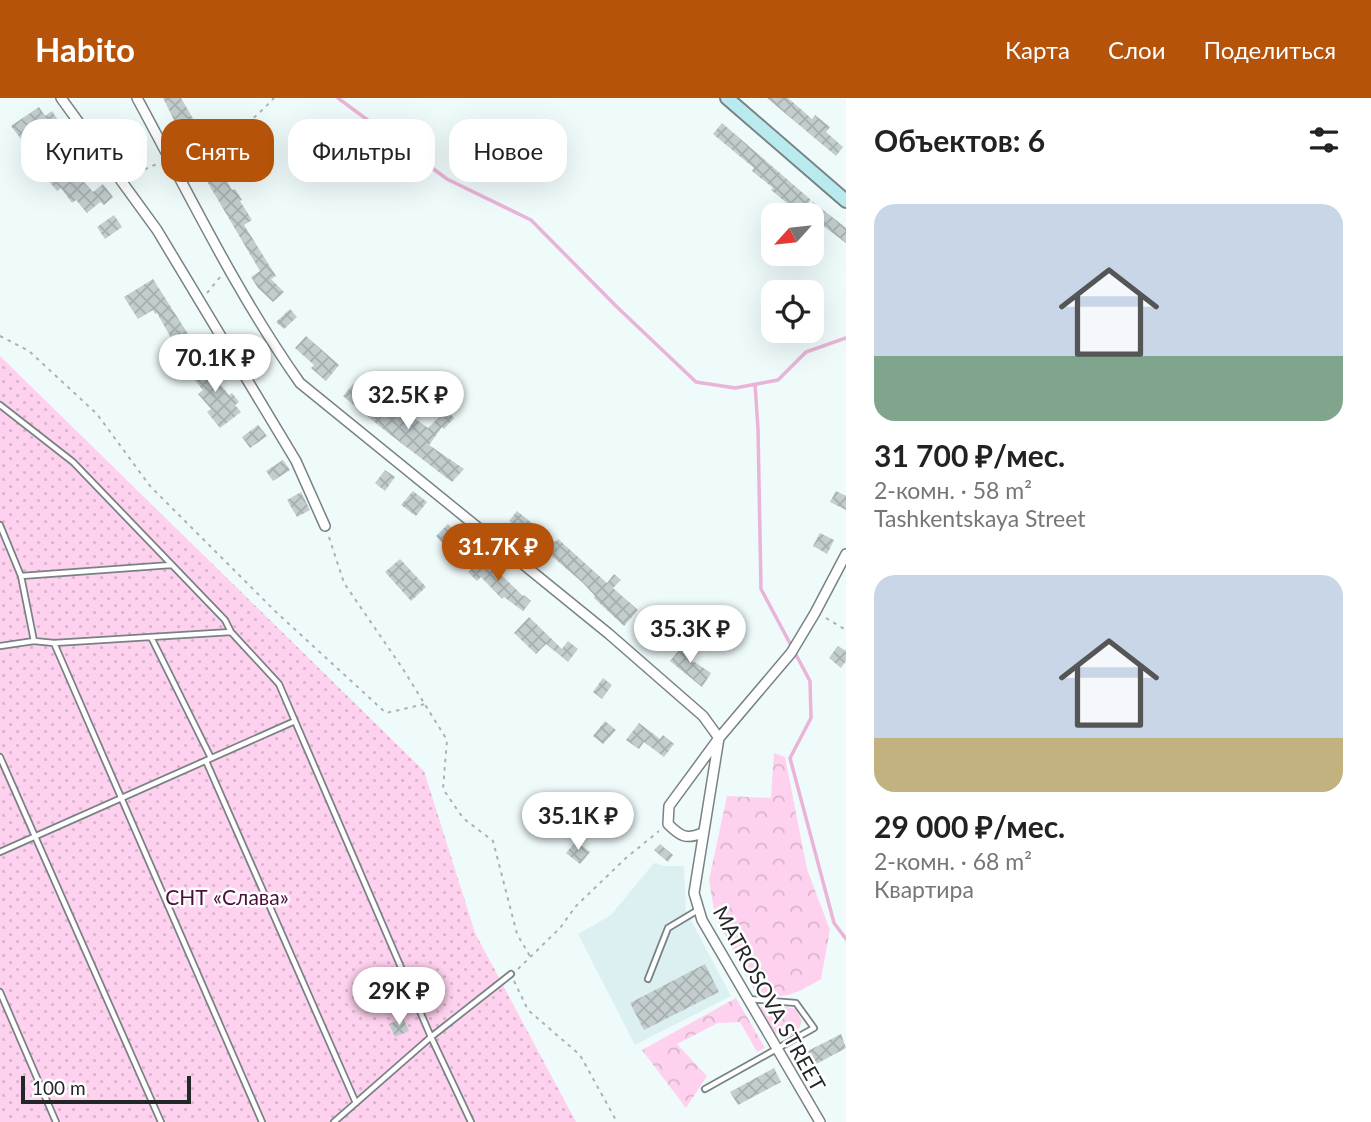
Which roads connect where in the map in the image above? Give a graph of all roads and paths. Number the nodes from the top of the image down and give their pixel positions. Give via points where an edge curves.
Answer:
1 (61, 98) edge
2 (137, 98) edge
3 (274, 98) edge
4 (727, 98) edge
5 (77, 119) edge
6 (255, 119) edge
7 (161, 142) edge
8 (123, 182) edge
9 (183, 182) edge
10 (846, 201) edge
11 (227, 263) junction
12 (199, 302) junction
13 (0, 336) edge
14 (0, 405) edge
15 (0, 525) edge
16 (325, 526) joint
17 (846, 554) edge
18 (172, 565) junction
19 (21, 576) junction
20 (816, 613) junction
21 (846, 630) edge
22 (231, 632) junction
23 (151, 637) junction
24 (34, 641) junction
25 (54, 643) junction
26 (0, 646) edge
27 (425, 704) junction
28 (295, 721) junction
29 (719, 738) junction
30 (0, 757) edge
31 (208, 760) junction
32 (121, 798) junction
33 (668, 824) junction
34 (702, 833) junction
35 (34, 836) junction
36 (0, 852) edge
37 (699, 910) junction
38 (531, 958) junction
39 (511, 974) junction
40 (648, 979) dead end
41 (0, 992) edge
42 (748, 999) junction
43 (430, 1037) junction
44 (777, 1049) junction
45 (705, 1089) dead end
46 (356, 1103) junction
47 (56, 1122) edge
48 (161, 1122) edge
49 (262, 1122) edge
50 (334, 1122) edge
51 (471, 1122) edge
52 (617, 1122) edge
53 (820, 1122) edge

1 - 5 street
2 - 7 street
3 - 6 path
4 - 10 street
8 - 12 street
9 - 11 street
11 - 12 path
11 - 29 street via 300,383 609,634 703,716
12 - 16 street via 296,461
13 - 27 path via 29,351 97,414 150,486 386,713
14 - 18 lane via 73,462
15 - 19 lane
16 - 27 path via 344,583
17 - 20 street
18 - 19 lane
18 - 22 lane
19 - 24 lane
20 - 21 path
20 - 29 street via 791,653
22 - 23 lane
22 - 28 lane via 279,684
23 - 25 lane
23 - 31 lane
24 - 25 lane
24 - 26 lane
25 - 32 lane
27 - 38 path via 447,740 443,789 463,818 493,841 517,934
28 - 31 lane
28 - 43 lane
29 - 33 street via 669,806
29 - 34 street, MATROSOVA STREET
30 - 35 lane
31 - 32 lane
31 - 46 lane
32 - 35 lane
32 - 49 lane
33 - 34 street via 690,838
33 - 38 path via 576,906
34 - 37 street, MATROSOVA STREET via 694,893
35 - 36 lane
35 - 48 lane
37 - 40 lane via 668,928
37 - 42 street, MATROSOVA STREET
38 - 39 path
39 - 43 lane
39 - 52 path via 528,1010 580,1055
41 - 47 lane
42 - 44 street, MATROSOVA STREET
42 - 44 lane via 796,1003 814,1028
43 - 46 lane
43 - 51 lane
44 - 45 lane
44 - 53 street, MATROSOVA STREET
46 - 50 lane

